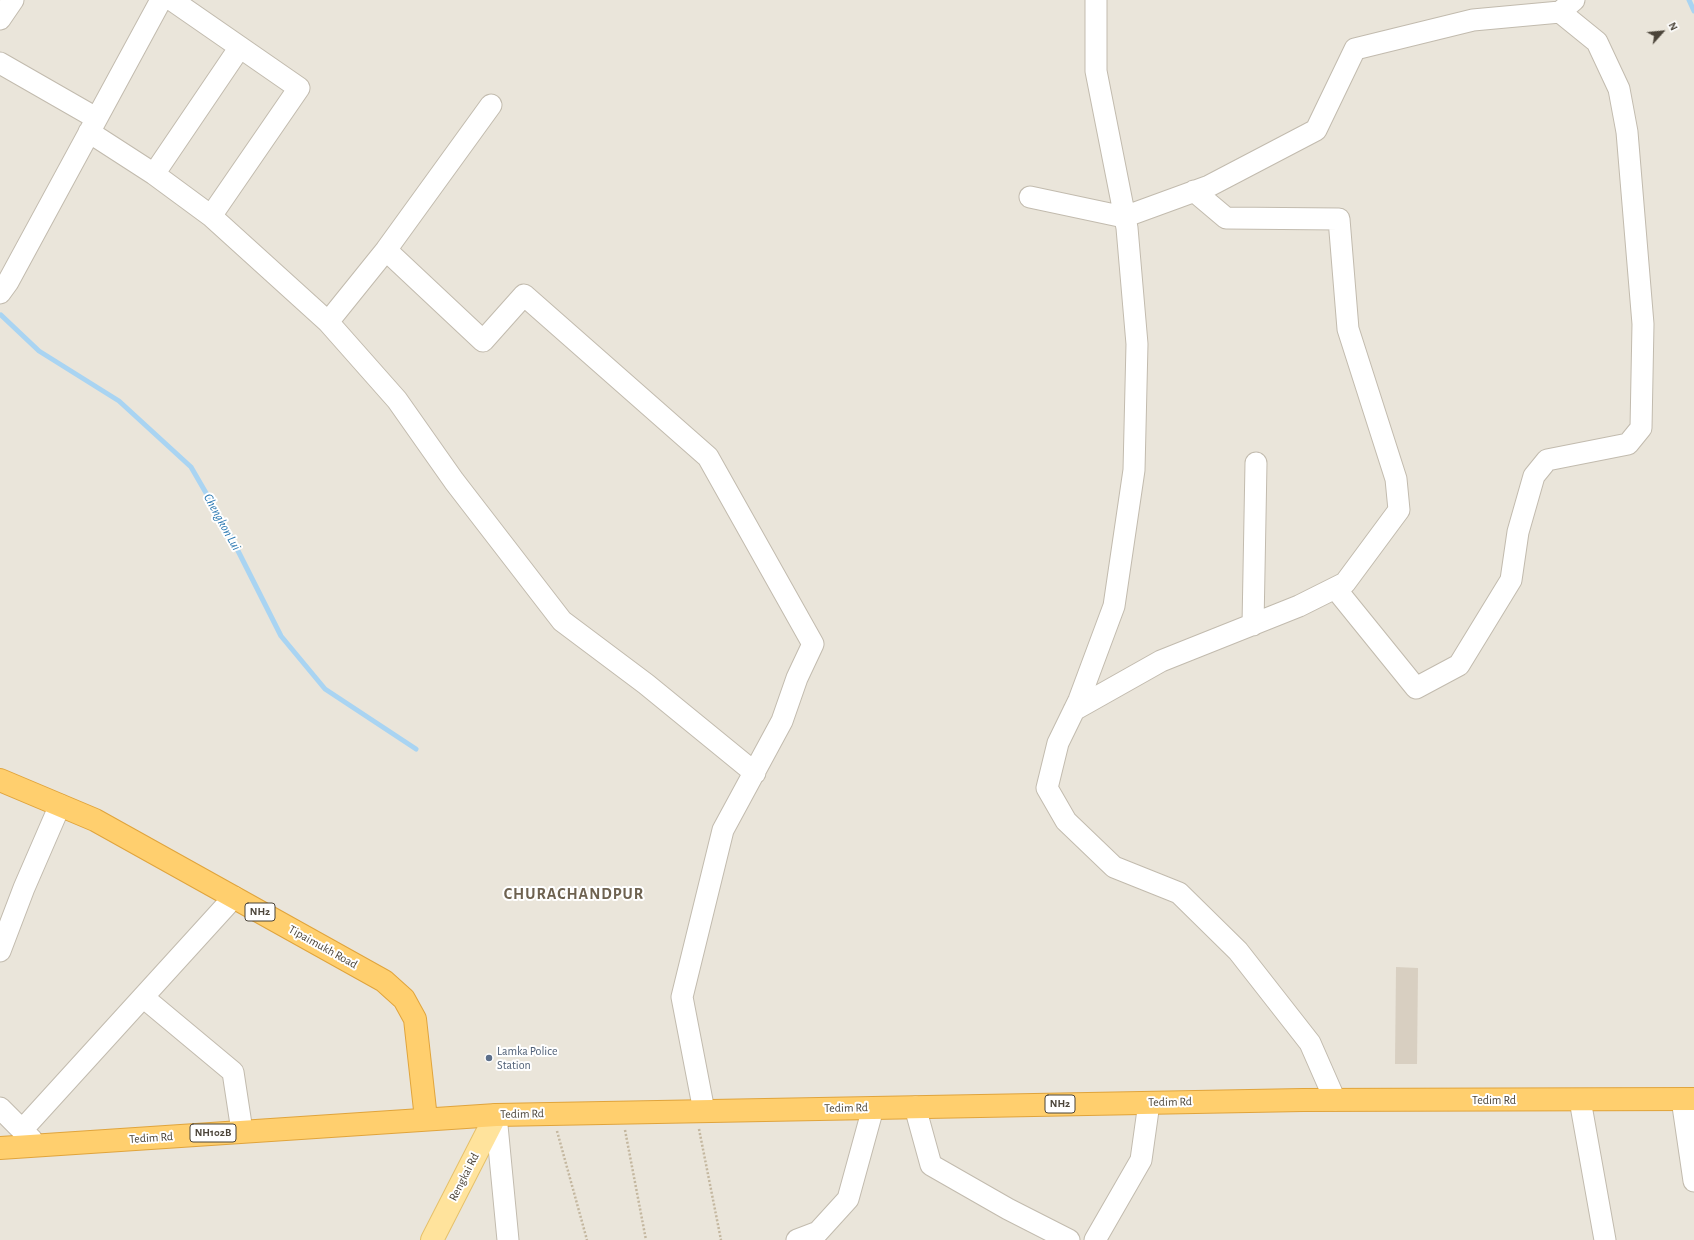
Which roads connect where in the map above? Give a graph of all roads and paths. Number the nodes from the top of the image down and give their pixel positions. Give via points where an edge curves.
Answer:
1 (13, 0) edge
2 (161, 0) edge
3 (172, 0) edge
4 (1096, 0) edge
5 (1567, 6) edge
6 (0, 19) edge
7 (240, 47) junction
8 (0, 63) edge
9 (491, 105) dead end
10 (93, 125) junction
11 (154, 174) junction
12 (1194, 191) junction
13 (1030, 197) dead end
14 (211, 216) junction
15 (1124, 217) junction
16 (386, 250) junction
17 (0, 293) edge
18 (328, 322) junction
19 (1256, 463) dead end
20 (1335, 588) junction
21 (1253, 625) junction
22 (1074, 710) junction
23 (755, 773) junction
24 (0, 780) edge
25 (60, 805) junction
26 (234, 897) junction
27 (0, 951) edge
28 (143, 997) junction
29 (1688, 1099) edge
30 (1335, 1100) junction
31 (1580, 1100) junction
32 (1149, 1103) junction
33 (915, 1107) junction
34 (0, 1108) edge
35 (873, 1108) junction
36 (700, 1111) junction
37 (622, 1112) junction
38 (552, 1114) junction
39 (496, 1115) junction
40 (426, 1119) junction
41 (22, 1130) junction
42 (242, 1132) junction
43 (38, 1146) junction
44 (0, 1148) edge
45 (1694, 1181) edge
46 (432, 1240) edge
47 (508, 1240) edge
48 (587, 1240) edge
49 (646, 1240) edge
50 (721, 1240) edge
51 (797, 1240) edge
52 (1069, 1240) edge
53 (1095, 1240) edge
54 (1605, 1240) edge

1 - 6 street
2 - 10 street
3 - 7 street
4 - 15 street via 1096,71
5 - 12 street via 1473,20 1355,49 1316,130 1209,186
5 - 20 street via 1597,42 1619,89 1627,132 1643,324 1641,428 1628,444 1547,460 1534,476 1518,532 1511,580 1459,665 1416,688
7 - 11 street
7 - 14 street via 299,88
8 - 10 street
9 - 16 street
10 - 11 street
10 - 17 street
11 - 14 street
12 - 15 street
12 - 20 street via 1226,218 1339,219 1348,329 1396,479 1399,510 1345,583
13 - 15 street
14 - 18 street
15 - 22 street via 1136,344 1134,470 1114,606
16 - 18 street
16 - 23 street via 483,341 524,295 708,457 813,644 797,678 782,721
18 - 23 street via 398,400 454,481 562,620 646,684
19 - 21 street
20 - 21 street
21 - 22 street via 1161,661
22 - 30 street via 1058,743 1047,788 1066,821 1114,867 1179,893 1238,951 1310,1043
23 - 36 street via 723,830 682,997
24 - 25 highway, Tipaimukh Road / NH2
25 - 26 highway, Tipaimukh Road / NH2 via 94,820
25 - 27 street
26 - 28 street
26 - 40 highway, Tipaimukh Road / NH2 via 384,981 404,998 415,1019
28 - 41 street
28 - 42 street via 234,1072
29 - 31 highway, Tedim Rd / NH2
29 - 45 street
30 - 31 highway, Tedim Rd / NH2
30 - 32 highway, Tedim Rd / NH2
31 - 54 street
32 - 33 highway, Tedim Rd / NH2
32 - 53 street via 1141,1160
33 - 35 highway, Tedim Rd / NH2
33 - 52 street via 931,1165
34 - 41 street
35 - 36 highway, Tedim Rd / NH2
35 - 51 street via 848,1199 818,1232
36 - 37 highway, Tedim Rd / NH2
36 - 50 path
37 - 38 highway, Tedim Rd / NH2
37 - 49 path
38 - 39 highway, Tedim Rd / NH2
38 - 48 path
39 - 40 highway, Tedim Rd / NH2
39 - 46 main road, Rengkai Rd
39 - 47 street
40 - 42 highway, Tedim Rd / NH102B
41 - 43 street
42 - 43 highway, Tedim Rd / NH102B
43 - 44 highway, Tedim Rd / NH102B

